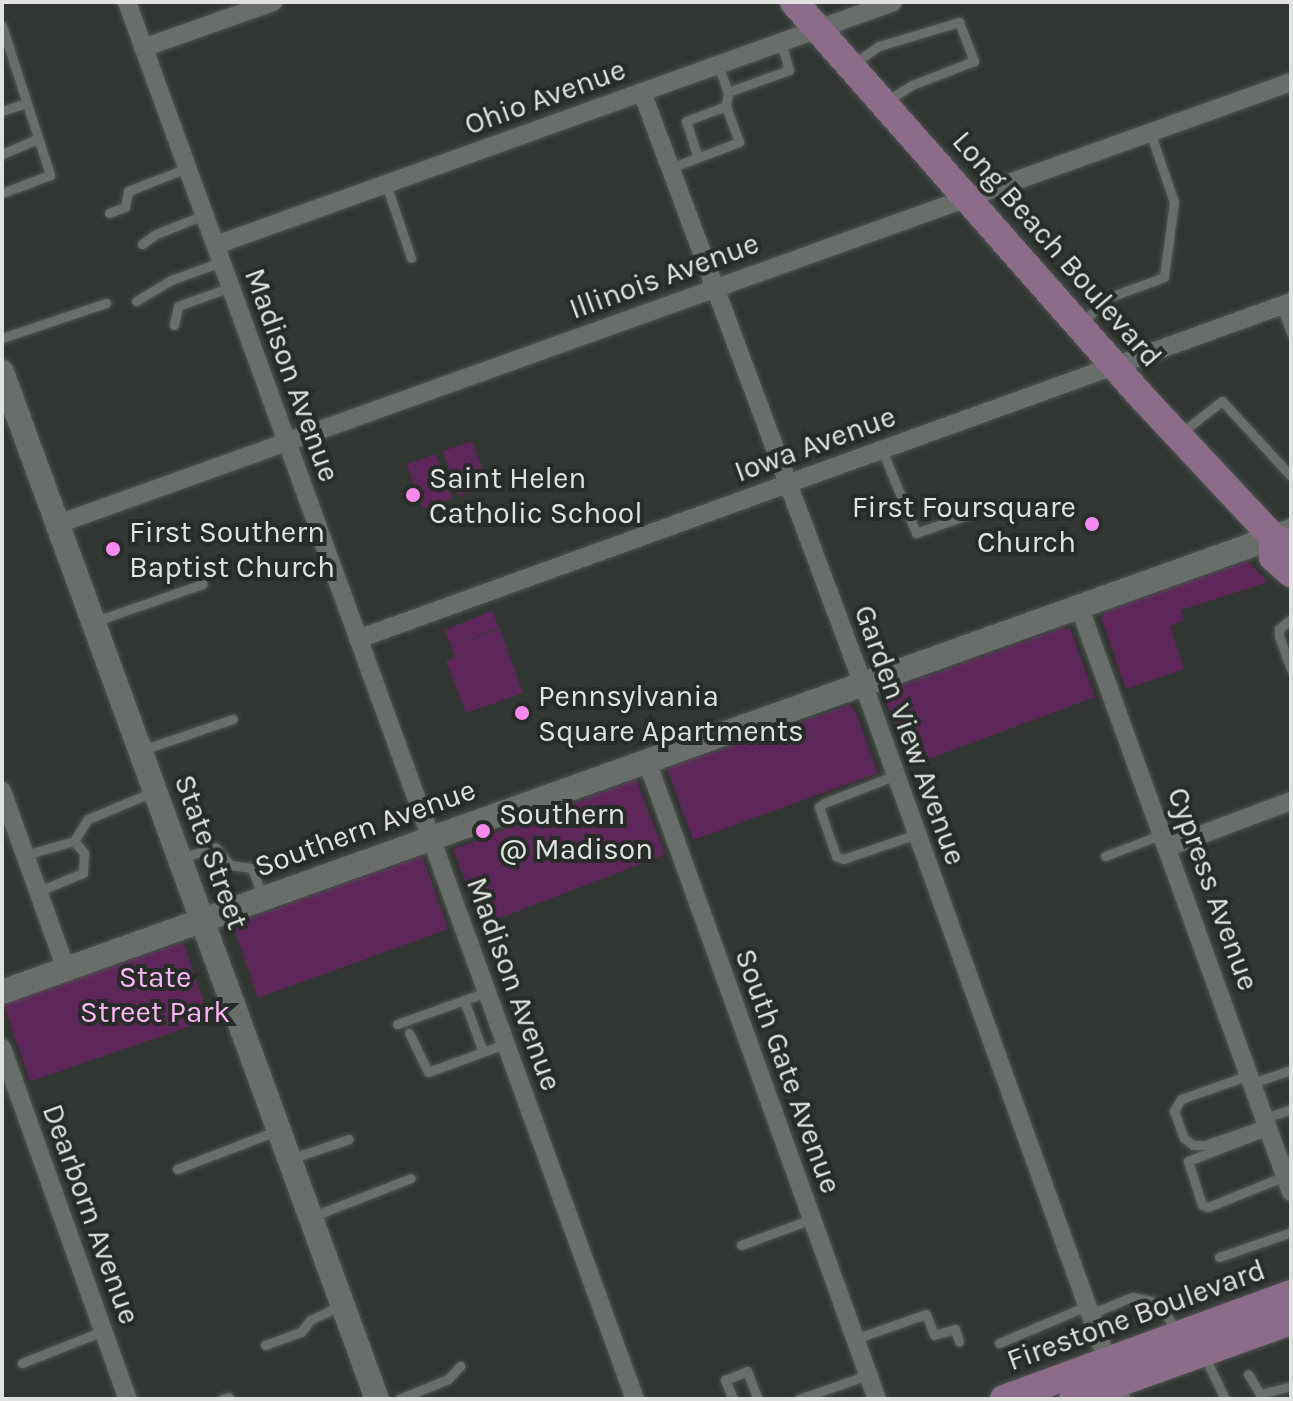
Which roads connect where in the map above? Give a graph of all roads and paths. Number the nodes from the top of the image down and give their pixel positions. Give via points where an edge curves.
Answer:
1 (127, 2) edge
2 (273, 2) edge
3 (794, 2) edge
4 (888, 3) edge
5 (2, 26) edge
6 (818, 29) junction
7 (781, 42) junction
8 (143, 48) junction
9 (718, 65) junction
10 (851, 65) junction
11 (1291, 82) edge
12 (642, 92) junction
13 (728, 92) junction
14 (883, 102) junction
15 (27, 103) junction
16 (726, 106) junction
17 (2, 111) edge
18 (1150, 132) junction
19 (38, 139) junction
20 (2, 154) edge
21 (698, 157) junction
22 (187, 168) junction
23 (670, 168) junction
24 (386, 184) junction
25 (2, 193) edge
26 (967, 197) junction
27 (109, 213) dead end
28 (204, 215) junction
29 (142, 244) dead end
30 (219, 253) junction
31 (411, 258) dead end
32 (231, 287) junction
33 (714, 288) junction
34 (136, 301) dead end
35 (106, 303) dead end
36 (1286, 304) edge
37 (174, 325) dead end
38 (1079, 326) junction
39 (1291, 333) edge
40 (2, 338) edge
41 (1114, 366) junction
42 (2, 372) edge
43 (9, 412) edge
44 (1179, 435) junction
45 (287, 442) junction
46 (882, 450) junction
47 (1291, 476) edge
48 (787, 485) junction
49 (970, 514) dead end
50 (58, 524) junction
51 (1285, 538) edge
52 (1291, 573) edge
53 (203, 584) dead end
54 (1079, 606) junction
55 (1291, 619) edge
56 (93, 622) junction
57 (358, 639) junction
58 (1291, 669) edge
59 (863, 684) junction
60 (233, 719) dead end
61 (140, 751) junction
62 (647, 761) junction
63 (896, 775) junction
64 (2, 791) edge
65 (155, 791) junction
66 (1291, 801) edge
67 (917, 834) junction
68 (431, 839) junction
69 (1166, 840) junction
70 (74, 841) junction
71 (25, 855) junction
72 (1105, 856) dead end
73 (180, 858) junction
74 (39, 891) junction
75 (263, 899) junction
76 (202, 921) junction
77 (66, 969) junction
78 (2, 992) edge
79 (487, 992) junction
80 (464, 1000) junction
81 (397, 1024) dead end
82 (409, 1033) dead end
83 (505, 1044) junction
84 (2, 1048) edge
85 (483, 1052) junction
86 (1291, 1070) edge
87 (1251, 1079) junction
88 (1291, 1109) edge
89 (1267, 1124) junction
90 (279, 1130) junction
91 (349, 1139) dead end
92 (290, 1159) junction
93 (177, 1169) dead end
94 (411, 1178) dead end
95 (1288, 1184) edge
96 (311, 1217) junction
97 (812, 1219) junction
98 (1291, 1232) edge
99 (741, 1245) dead end
100 (1219, 1257) dead end
101 (1291, 1294) edge
102 (343, 1304) junction
103 (1088, 1310) junction
104 (1291, 1321) edge
105 (103, 1331) junction
106 (1179, 1335) junction
107 (855, 1339) junction
108 (959, 1341) dead end
109 (999, 1343) dead end
110 (265, 1345) dead end
111 (1203, 1351) junction
112 (22, 1363) dead end
113 (460, 1366) dead end
114 (1248, 1374) dead end
115 (868, 1375) junction
116 (1115, 1381) edge
117 (1291, 1386) edge
118 (128, 1399) edge
119 (377, 1399) edge
120 (399, 1399) edge
121 (635, 1399) edge
122 (733, 1399) edge
123 (758, 1399) edge
124 (799, 1399) edge
125 (877, 1399) edge
126 (1004, 1399) edge
127 (1073, 1399) edge
128 (1225, 1399) edge

1 - 8 street, Madison Avenue
2 - 8 street
3 - 6 main road, Long Beach Boulevard
4 - 6 street, Ohio Avenue
5 - 15 lane
6 - 7 street, Ohio Avenue
6 - 10 main road, Long Beach Boulevard
7 - 9 street, Ohio Avenue
7 - 13 lane via 789,70
8 - 22 street, Madison Avenue
9 - 12 street, Ohio Avenue
9 - 13 lane
10 - 14 main road, Long Beach Boulevard
10 - 14 lane via 879,46 959,22 974,61
11 - 18 street, Illinois Avenue
12 - 23 street, Garden View Avenue
12 - 24 street, Ohio Avenue
13 - 16 lane
14 - 26 main road, Long Beach Boulevard
15 - 17 lane
15 - 19 lane
16 - 21 lane via 686,121
16 - 21 lane via 739,142
18 - 26 street, Illinois Avenue
18 - 38 lane via 1174,202 1164,277 1107,298
19 - 20 lane
19 - 25 lane via 50,175
21 - 23 lane
22 - 27 lane via 128,191 125,207
22 - 28 street, Madison Avenue
23 - 33 street, Garden View Avenue
24 - 30 street, Ohio Avenue
24 - 31 lane
26 - 33 street, Illinois Avenue
26 - 38 main road, Long Beach Boulevard
28 - 29 lane
28 - 30 street, Madison Avenue
30 - 32 street, Madison Avenue
30 - 34 lane
32 - 37 lane via 178,306
32 - 45 street, Madison Avenue
33 - 45 street, Illinois Avenue
33 - 48 street, Garden View Avenue
35 - 40 lane
36 - 39 lane
36 - 41 street, Iowa Avenue
38 - 41 main road, Long Beach Boulevard
41 - 44 main road, Long Beach Boulevard
41 - 46 street, Iowa Avenue
42 - 43 street, State Street
43 - 50 street, State Street
44 - 47 lane via 1222,401
44 - 51 main road, Long Beach Boulevard
45 - 50 street, Illinois Avenue
45 - 57 street, Madison Avenue
46 - 48 street, Iowa Avenue
46 - 49 lane via 916,533
48 - 57 street, Iowa Avenue
48 - 59 street, Garden View Avenue
50 - 56 street, State Street
51 - 52 main road, Long Beach Boulevard via 1273,557
51 - 54 street, Southern Avenue
53 - 56 lane
54 - 59 street, Southern Avenue
54 - 69 street, Cypress Avenue
55 - 58 lane via 1279,629 1279,636
56 - 61 street, State Street
57 - 68 street, Madison Avenue
59 - 62 street, Southern Avenue
59 - 63 street, Garden View Avenue
60 - 61 lane
61 - 65 street, State Street
62 - 68 street, Southern Avenue
62 - 97 street, South Gate Avenue
63 - 67 street, Garden View Avenue
63 - 67 lane via 819,807 836,856 843,859
64 - 71 street
65 - 70 lane via 88,819
65 - 73 street, State Street
66 - 69 street
67 - 103 street, Garden View Avenue
68 - 75 street, Southern Avenue
68 - 79 street, Madison Avenue
69 - 72 lane
69 - 87 street, Cypress Avenue
70 - 71 lane
70 - 74 lane via 84,853 83,873
71 - 74 street
73 - 75 lane via 215,847 230,865 252,868
73 - 76 street, State Street
74 - 77 street
75 - 76 street, Southern Avenue
76 - 77 street, Southern Avenue
76 - 90 street, State Street
77 - 78 street, Southern Avenue
79 - 80 lane
79 - 83 street, Madison Avenue
80 - 81 lane
80 - 85 lane
82 - 85 lane via 428,1072
83 - 85 lane
83 - 121 street, Madison Avenue
84 - 105 street, Dearborn Avenue
86 - 87 lane
87 - 89 street, Cypress Avenue
87 - 89 lane via 1181,1099 1174,1111 1186,1141 1198,1145
88 - 89 lane
89 - 95 street, Cypress Avenue
89 - 95 lane via 1188,1161 1202,1205
90 - 92 street, State Street
90 - 93 lane
91 - 92 lane
92 - 96 street, State Street
94 - 96 lane
96 - 102 street, State Street
97 - 99 lane
97 - 107 street, South Gate Avenue
98 - 100 lane
101 - 106 main road, Firestone Boulevard
102 - 110 lane via 310,1320 301,1332
102 - 119 street, State Street
103 - 106 lane via 1132,1297 1158,1303
103 - 109 lane
103 - 116 street, Garden View Avenue
104 - 111 main road, Firestone Boulevard
105 - 112 lane
105 - 118 street, Dearborn Avenue
106 - 116 main road, Firestone Boulevard
107 - 108 lane via 926,1314 934,1335 955,1329
107 - 115 street, South Gate Avenue
111 - 116 main road, Firestone Boulevard
111 - 128 lane
113 - 120 lane via 448,1379
114 - 117 lane via 1260,1394
115 - 124 lane
115 - 125 street, South Gate Avenue
116 - 126 main road, Firestone Boulevard
116 - 127 main road, Firestone Boulevard
122 - 123 lane via 725,1380 747,1371

